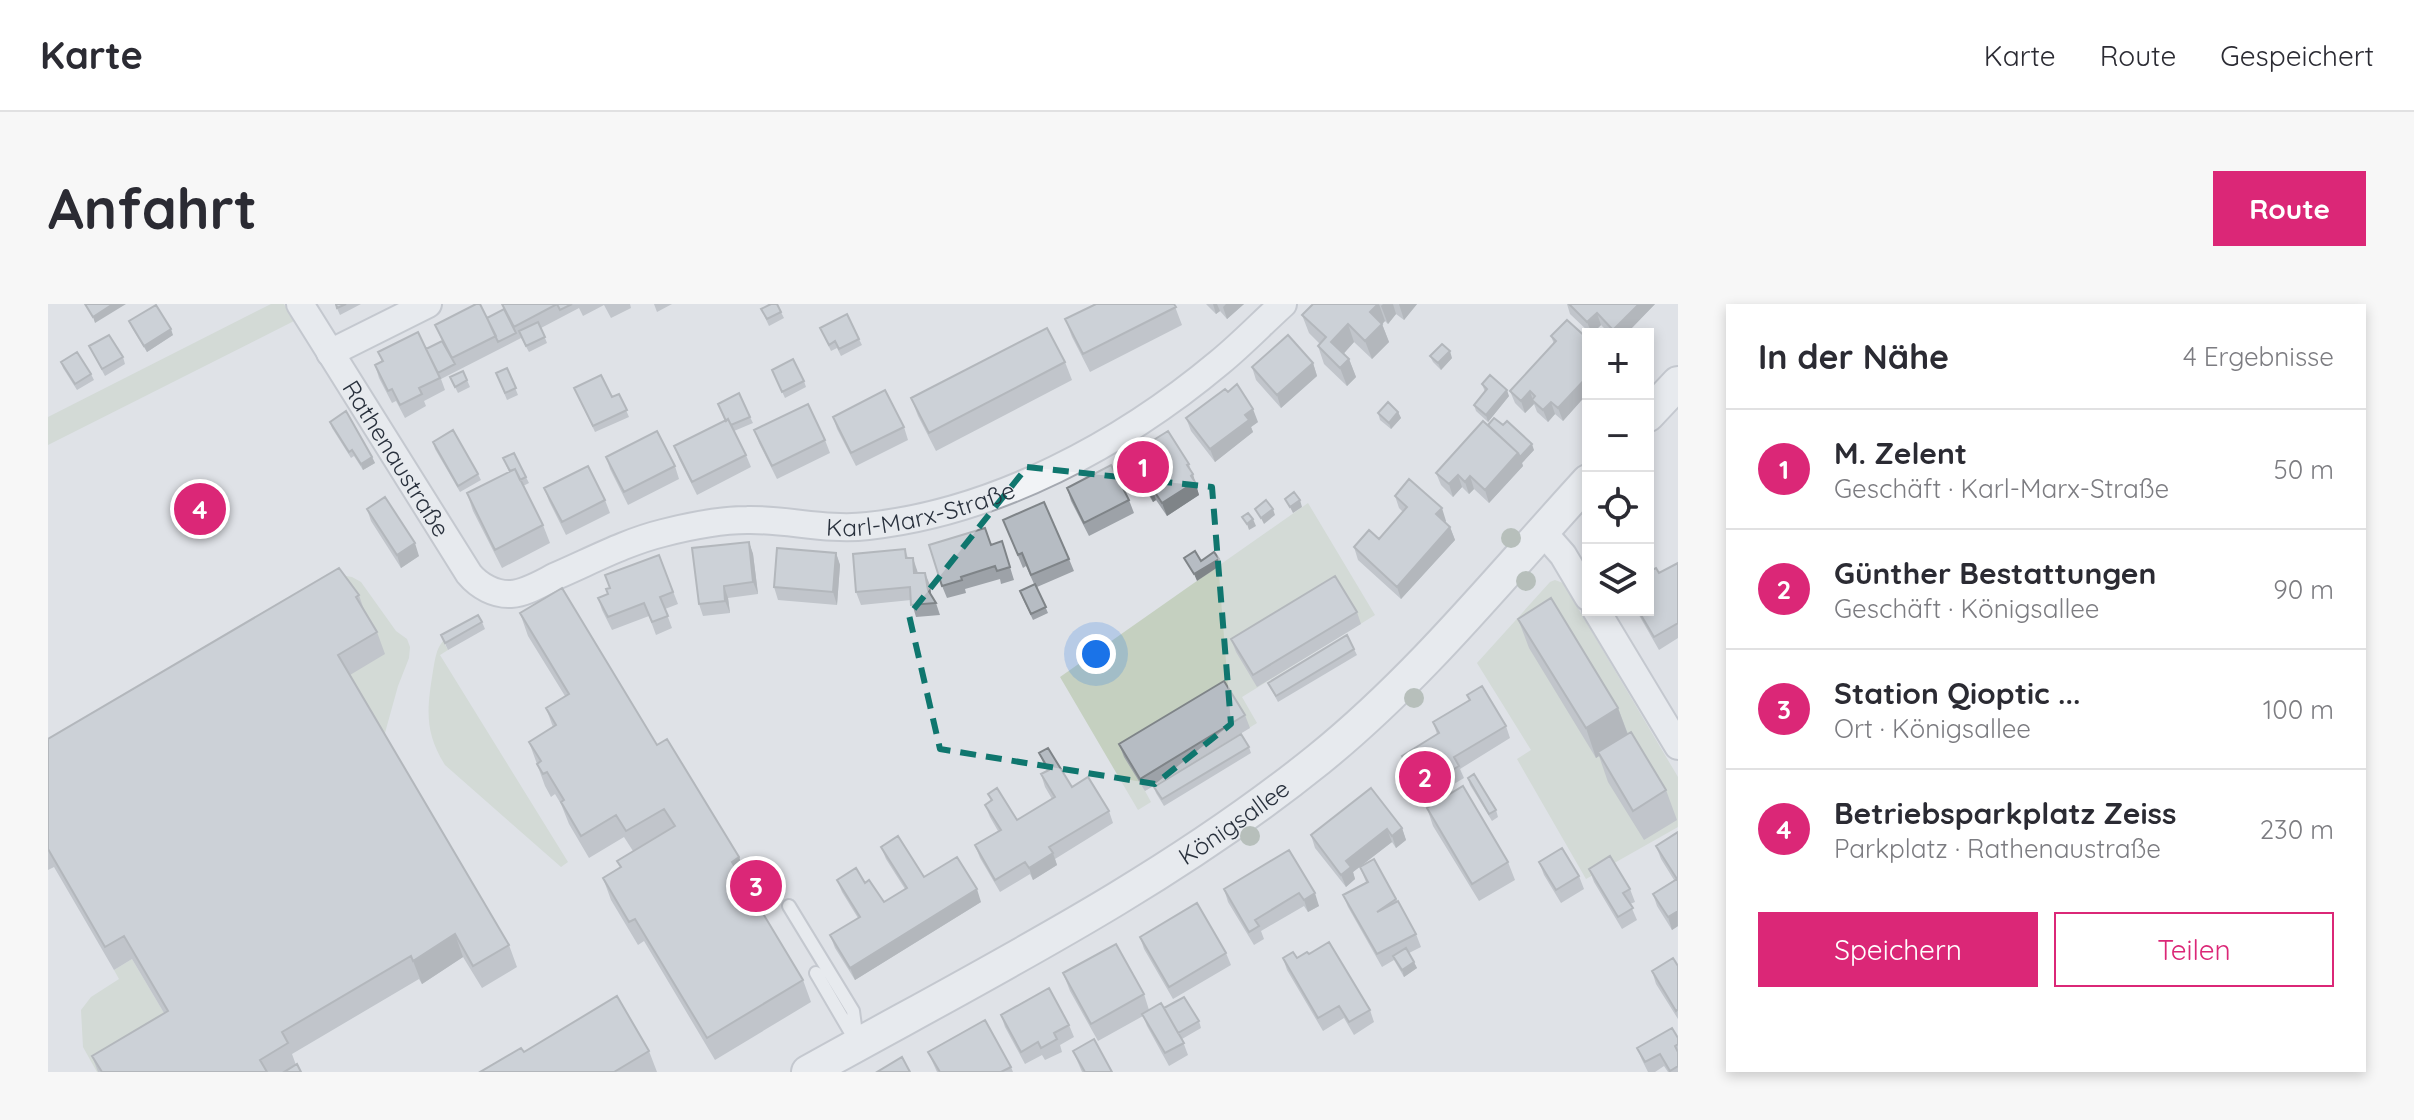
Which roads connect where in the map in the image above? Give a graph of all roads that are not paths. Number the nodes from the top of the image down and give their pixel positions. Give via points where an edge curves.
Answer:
1 (300, 304) edge
2 (428, 304) edge
3 (1283, 304) edge
4 (330, 353) junction
5 (1678, 383) edge
6 (1654, 409) edge
7 (1582, 488) edge
8 (1542, 531) junction
9 (1582, 587) edge
10 (510, 594) joint
11 (1600, 616) edge
12 (1678, 746) edge
13 (789, 906) dead end
14 (816, 973) dead end
15 (858, 1044) junction
16 (808, 1072) edge

1 - 4 street, Rathenaustraße
2 - 4 street
3 - 10 street, Karl-Marx-Straße via 1223,360 1141,420 1053,470 990,497 934,515 866,526 747,520 685,527 623,546
4 - 10 street, Rathenaustraße via 469,574 491,590
5 - 6 street
7 - 8 street, Königsallee
8 - 9 street
8 - 15 street, Königsallee via 1385,702 1260,804 1175,864
11 - 12 street
13 - 15 lane via 853,1011
14 - 15 lane
15 - 16 street, Königsallee

